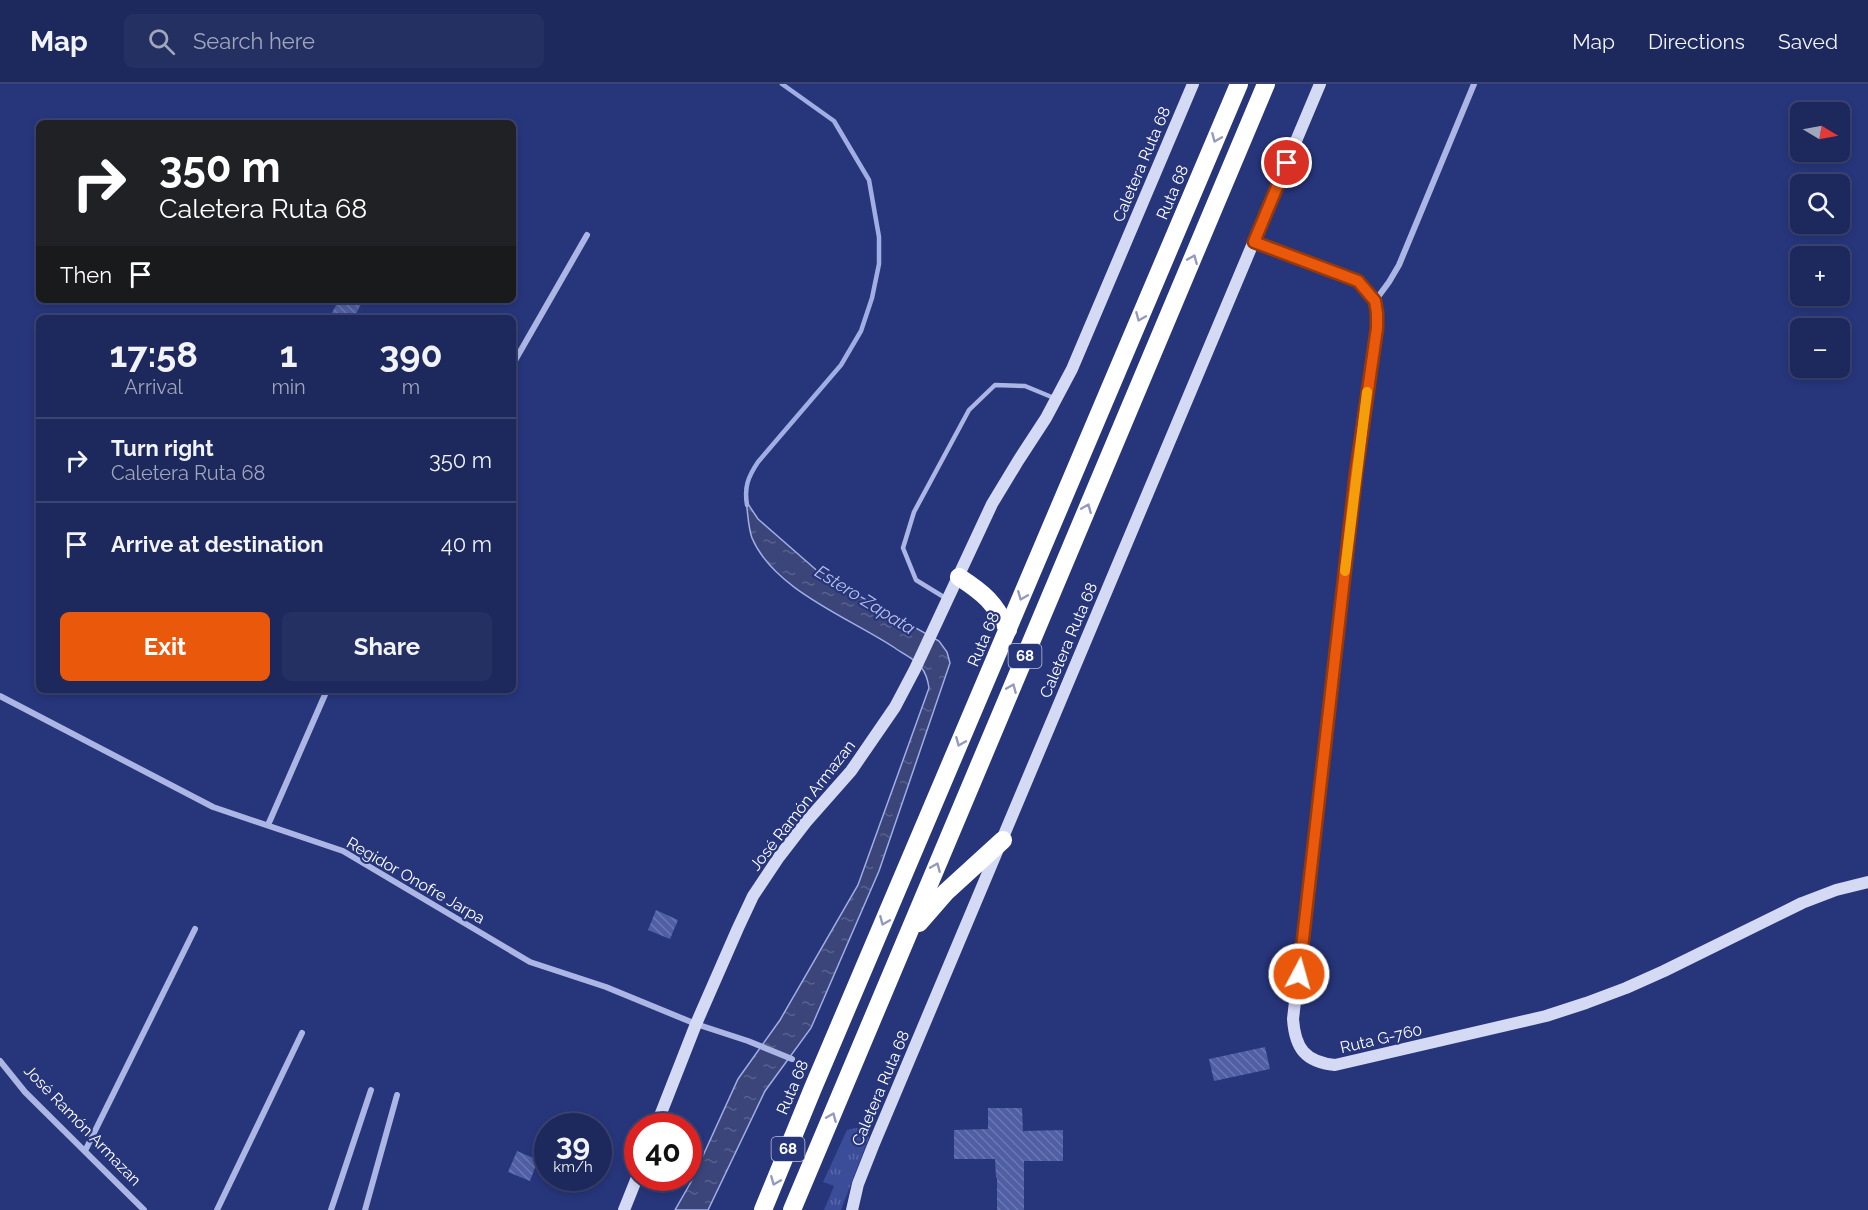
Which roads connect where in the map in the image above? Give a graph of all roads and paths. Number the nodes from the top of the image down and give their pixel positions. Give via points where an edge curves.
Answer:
1 (1192, 84) edge
2 (1239, 84) edge
3 (1266, 84) edge
4 (1320, 84) edge
5 (1474, 84) edge
6 (587, 235) dead end
7 (1254, 242) junction
8 (1375, 301) junction
9 (516, 359) edge
10 (1056, 399) junction
11 (958, 577) junction
12 (948, 599) junction
13 (1008, 630) junction
14 (326, 693) edge
15 (0, 696) edge
16 (268, 825) junction
17 (1003, 840) junction
18 (1868, 882) edge
19 (195, 929) dead end
20 (905, 941) junction
21 (696, 1024) junction
22 (302, 1033) dead end
23 (792, 1059) dead end
24 (0, 1061) edge
25 (371, 1090) dead end
26 (397, 1095) dead end
27 (661, 1113) edge
28 (85, 1151) junction
29 (632, 1191) edge
30 (144, 1210) edge
31 (217, 1210) edge
32 (331, 1210) edge
33 (365, 1210) edge
34 (624, 1210) edge
35 (763, 1210) edge
36 (792, 1210) edge
37 (852, 1210) edge

1 - 10 street, Caletera Ruta 68 via 1084,343
2 -> 13 highway, Ruta 68 / 68
20 -> 3 highway, 68
4 - 7 street, Caletera Ruta 68
5 - 8 street via 1399,265
6 - 9 street
7 - 8 street via 1358,281
7 - 17 street, Caletera Ruta 68
8 - 18 street, Ruta G-760 via 1377,328 1357,463 1293,1019 1294,1035 1305,1055 1335,1065 1546,1016 1626,988 1802,903
10 - 11 street, Caletera Ruta 68 via 992,504
10 - 12 lane via 1025,386 995,385 969,410 914,512 903,548 916,580
11 - 12 street, José Ramón Armazan
11 - 13 highway via 989,598
12 - 21 street, José Ramón Armazan via 915,669 878,733 779,857 753,896
13 -> 35 highway, Ruta 68 / 68
14 - 16 street
15 - 16 street, Regidor Onofre Jarpa via 213,807
16 - 21 street, Regidor Onofre Jarpa via 344,851 530,962 606,987
17 - 20 highway via 946,892
17 - 37 street, Caletera Ruta 68 via 865,1165
19 - 28 street
36 -> 20 highway, 68
21 - 23 street, Regidor Onofre Jarpa
21 - 27 street, José Ramón Armazan
22 - 31 street
24 - 28 street, José Ramón Armazan via 24,1092
25 - 32 street
26 - 33 street
28 - 30 street, José Ramón Armazan
29 - 34 street

